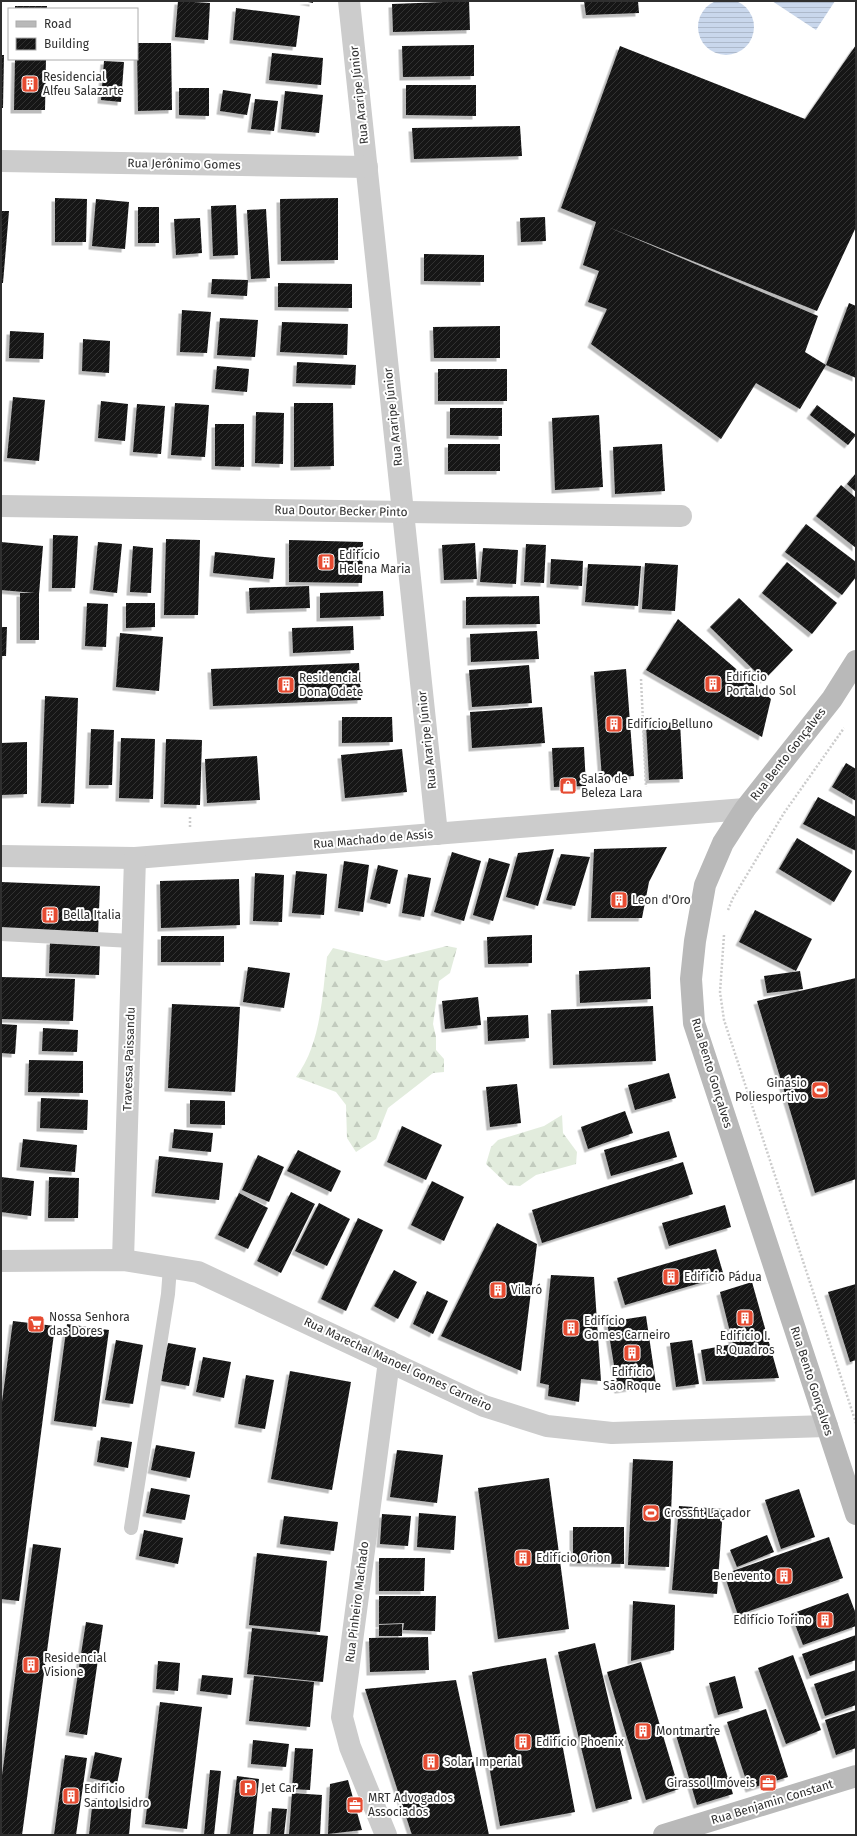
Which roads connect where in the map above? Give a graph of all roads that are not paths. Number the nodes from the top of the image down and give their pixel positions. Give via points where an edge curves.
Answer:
1 (349, 1) edge
2 (1, 161) edge
3 (367, 167) junction
4 (1, 506) edge
5 (403, 512) junction
6 (681, 516) dead end
7 (856, 661) edge
8 (745, 809) junction
9 (436, 834) junction
10 (1, 856) edge
11 (135, 858) junction
12 (1, 934) edge
13 (132, 941) junction
14 (123, 1260) junction
15 (1, 1261) edge
16 (170, 1266) junction
17 (389, 1361) junction
18 (827, 1426) junction
19 (856, 1514) edge
20 (131, 1528) dead end
21 (856, 1776) edge
22 (386, 1835) edge
23 (664, 1835) edge

1 - 3 street, Rua Araripe Júnior
2 - 3 street, Rua Jerônimo Gomes
3 - 5 street, Rua Araripe Júnior
4 - 5 street, Rua Doutor Becker Pinto
5 - 6 street, Rua Doutor Becker Pinto
5 - 9 street, Rua Araripe Júnior
7 - 8 street, Rua Bento Gonçalves via 832,699
8 - 9 street, Rua Machado de Assis
8 - 18 street, Rua Bento Gonçalves via 723,843 705,885 691,979 694,1023
9 - 11 street, Rua Machado de Assis
10 - 11 street, Rua Machado de Assis
11 - 13 street, Travessa Paissandu
12 - 13 lane
13 - 14 street, Travessa Paissandu
14 - 15 street, Rua Marechal Manoel Gomes Carneiro
14 - 16 street, Rua Marechal Manoel Gomes Carneiro
16 - 17 street, Rua Marechal Manoel Gomes Carneiro via 198,1272
16 - 20 lane via 168,1294
17 - 18 street, Rua Marechal Manoel Gomes Carneiro via 484,1406 546,1426 612,1433
17 - 22 street, Rua Pinheiro Machado via 342,1717 350,1747
18 - 19 street, Rua Bento Gonçalves
21 - 23 street, Rua Benjamin Constant

